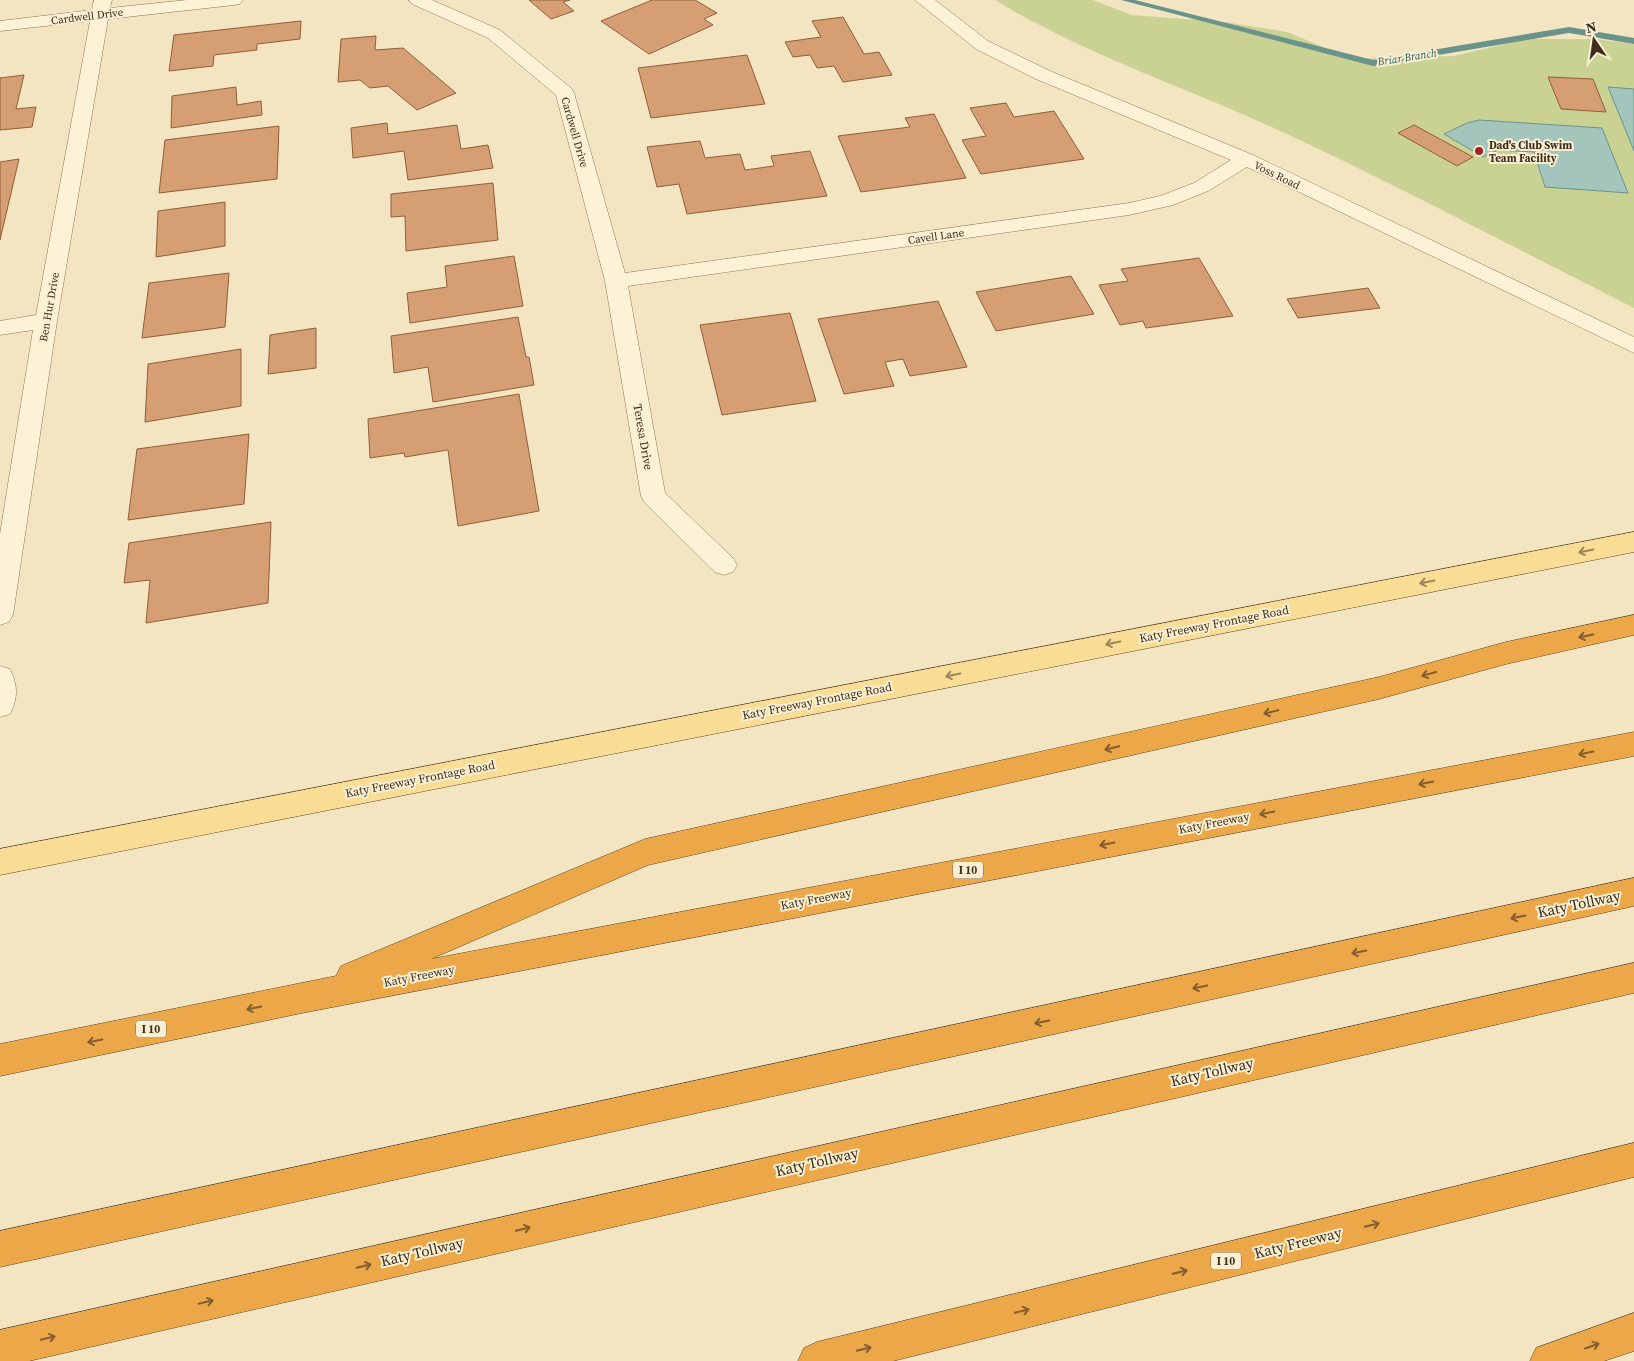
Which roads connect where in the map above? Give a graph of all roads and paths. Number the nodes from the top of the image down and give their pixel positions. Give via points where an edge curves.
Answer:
1 (234, 0) edge
2 (418, 0) edge
3 (924, 0) edge
4 (102, 7) edge
5 (0, 26) edge
6 (1246, 159) junction
7 (616, 281) junction
8 (46, 321) junction
9 (0, 328) edge
10 (1634, 346) edge
11 (1634, 542) edge
12 (724, 565) dead end
13 (0, 615) edge
14 (1634, 626) edge
15 (0, 677) edge
16 (0, 706) edge
17 (1634, 744) edge
18 (0, 862) edge
19 (1634, 892) edge
20 (1634, 978) edge
21 (302, 998) junction
22 (0, 1060) edge
23 (1634, 1160) edge
24 (0, 1249) edge
25 (1634, 1332) edge
26 (0, 1349) edge
27 (817, 1361) edge
28 (1549, 1361) edge

1 - 4 street, Cardwell Drive
2 - 7 street, Cardwell Drive via 494,34 565,93
3 - 6 street, Voss Road via 982,45 1043,75
4 - 5 street, Cardwell Drive
4 - 8 street, Ben Hur Drive
6 - 7 street, Cavell Lane via 1202,186 1166,201 1129,209
6 - 10 street, Voss Road
7 - 12 street, Teresa Drive via 653,496
8 - 9 street
8 - 13 street, Ben Hur Drive
11 -> 18 main road, Katy Freeway Frontage Road
14 -> 21 highway via 1506,653 1379,688 645,852
15 - 16 street via 3,698
17 -> 21 highway, Katy Freeway / I 10
19 -> 24 highway, Katy Tollway
26 -> 20 highway, Katy Tollway
21 -> 22 highway, Katy Freeway / I 10
27 -> 23 highway, Katy Freeway / I 10
28 -> 25 highway

